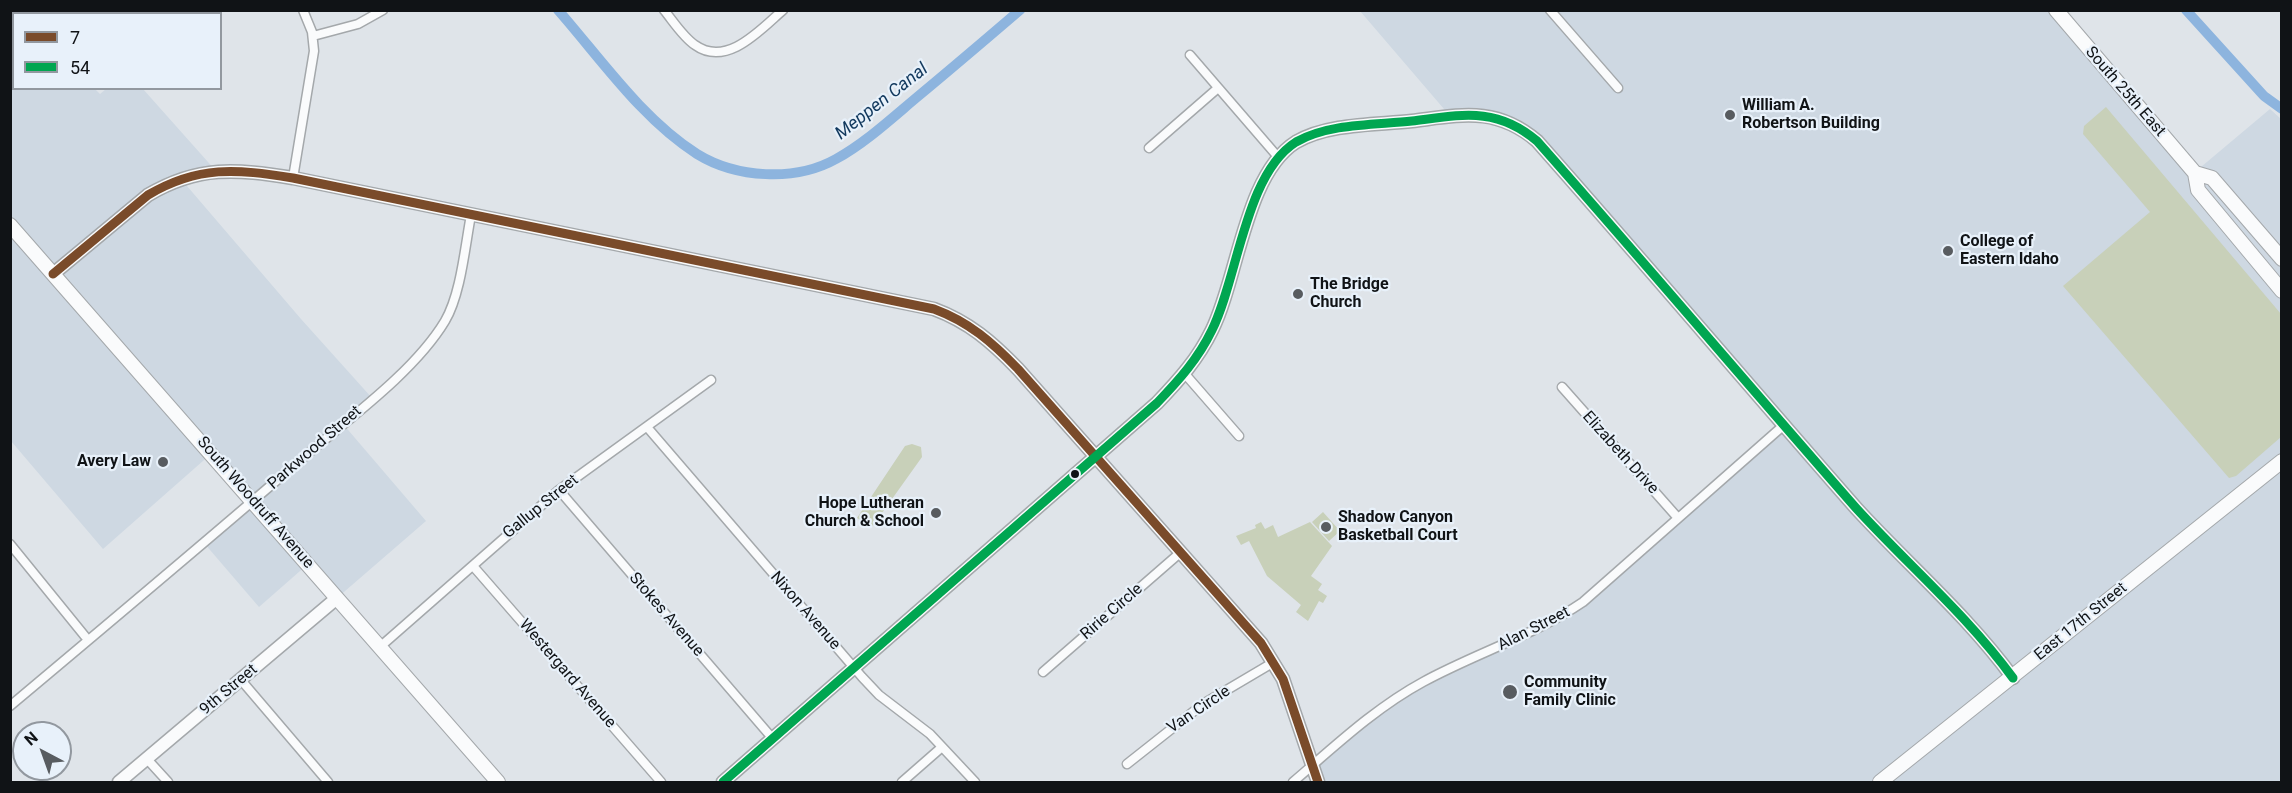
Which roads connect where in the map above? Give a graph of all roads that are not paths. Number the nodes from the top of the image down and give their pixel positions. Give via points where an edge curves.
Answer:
1 (303, 10) edge
2 (383, 10) edge
3 (664, 10) edge
4 (783, 10) edge
5 (1550, 10) edge
6 (2056, 10) edge
7 (313, 36) junction
8 (1190, 56) dead end
9 (1218, 88) junction
10 (1618, 88) dead end
11 (1149, 148) dead end
12 (1278, 157) junction
13 (2195, 173) junction
14 (293, 178) junction
15 (471, 215) junction
16 (10, 225) edge
17 (2282, 259) edge
18 (53, 274) junction
19 (2282, 291) edge
20 (1185, 374) junction
21 (711, 380) dead end
22 (1562, 387) dead end
23 (1784, 425) junction
24 (647, 427) junction
25 (1239, 436) dead end
26 (1097, 456) junction
27 (2282, 461) edge
28 (559, 490) junction
29 (254, 501) junction
30 (1678, 518) junction
31 (10, 544) edge
32 (1181, 552) junction
33 (473, 566) junction
34 (337, 598) junction
35 (88, 640) junction
36 (381, 646) junction
37 (1274, 662) junction
38 (854, 668) junction
39 (1043, 672) dead end
40 (2013, 678) junction
41 (241, 680) junction
42 (10, 706) edge
43 (773, 739) junction
44 (942, 747) junction
45 (147, 759) junction
46 (1127, 764) dead end
47 (1312, 766) junction
48 (120, 783) edge
49 (168, 783) edge
50 (328, 783) edge
51 (498, 783) edge
52 (661, 783) edge
53 (723, 783) edge
54 (902, 783) edge
55 (975, 783) edge
56 (1293, 783) edge
57 (1318, 783) edge
58 (1880, 783) edge

1 - 7 street
2 - 7 street via 358,24
3 - 4 street via 694,45 716,51 732,50
5 - 10 street
6 - 13 main road, South 25th East
7 - 14 street via 313,69
8 - 9 street
9 - 11 street
9 - 12 street
12 - 20 street via 1263,181 1213,329
12 - 23 street via 1298,141 1352,127 1483,114 1523,129
13 - 17 main road, South 25th East via 2212,178
13 - 19 main road, South 25th East via 2198,190
14 - 15 street
14 - 18 street via 225,170 193,174 168,183 148,195
15 - 26 street via 934,309 974,328 995,345
15 - 29 street, Parkwood Street via 452,302 446,319 428,345
16 - 18 main road, South Woodruff Avenue
18 - 29 main road, South Woodruff Avenue
20 - 25 street
20 - 26 street
21 - 24 street, Gallup Street
22 - 30 street, Elizabeth Drive
23 - 30 street, Alan Street
23 - 40 street via 1894,549 1959,613
24 - 28 street, Gallup Street
24 - 38 street, Nixon Avenue
26 - 32 street
26 - 38 street
27 - 40 main road, East 17th Street
28 - 33 street, Gallup Street
28 - 43 street, Stokes Avenue
29 - 34 main road, South Woodruff Avenue
29 - 35 street, Parkwood Street
30 - 47 street, Alan Street via 1575,608 1401,694
31 - 35 street
32 - 37 street
32 - 39 street, Ririe Circle
33 - 36 street, Gallup Street
33 - 52 street, Westergard Avenue
34 - 36 main road, South Woodruff Avenue
34 - 41 street, 9th Street
35 - 42 street, Parkwood Street
36 - 51 main road, South Woodruff Avenue
37 - 46 street, Van Circle via 1203,704
37 - 47 street
38 - 43 street
38 - 44 street, Nixon Avenue via 879,695
40 - 58 main road, East 17th Street
41 - 45 street, 9th Street
41 - 50 street
43 - 53 street
44 - 54 street
44 - 55 street, Nixon Avenue
45 - 48 street, 9th Street
45 - 49 street
47 - 56 street, Alan Street
47 - 57 street

